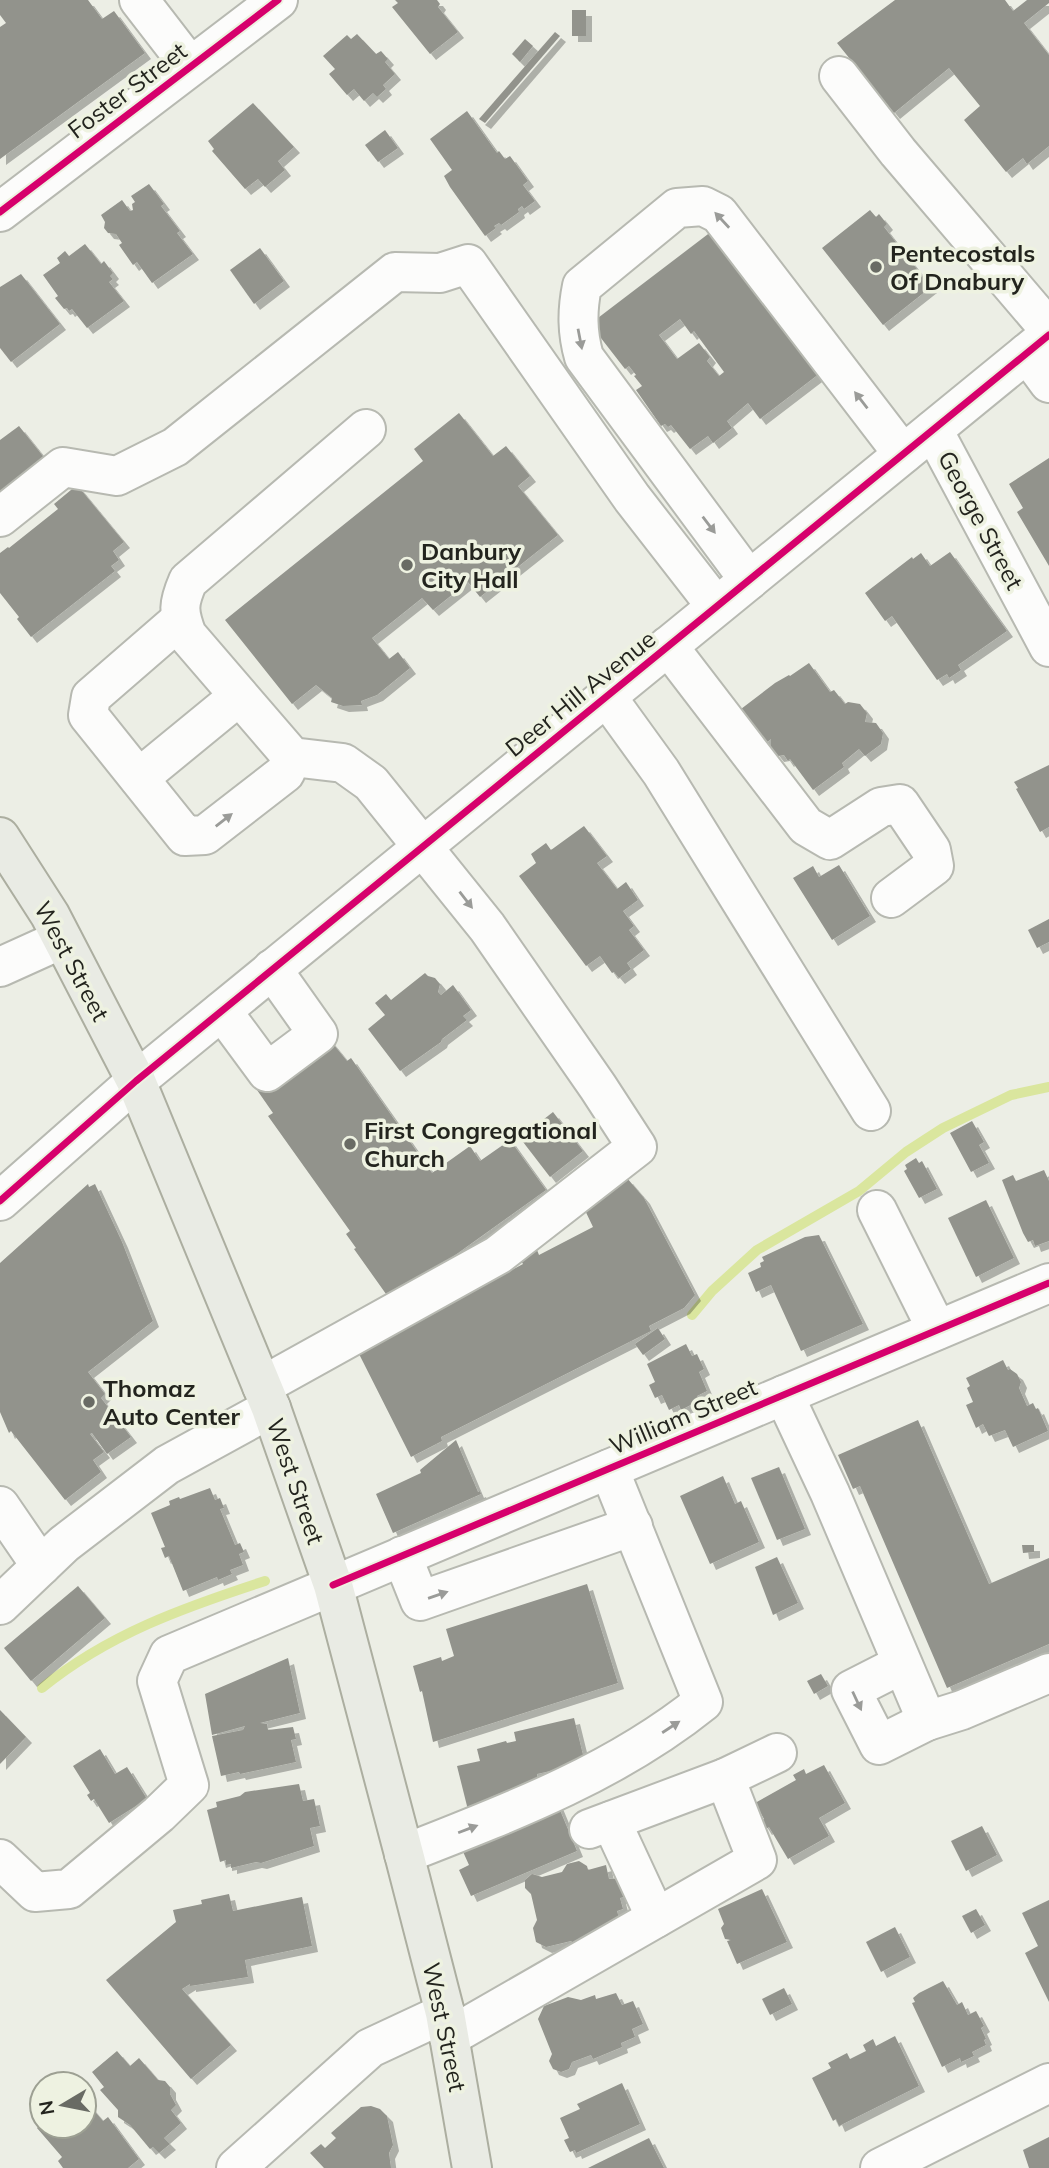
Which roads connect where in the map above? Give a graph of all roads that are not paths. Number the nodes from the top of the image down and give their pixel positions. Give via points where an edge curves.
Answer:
1 (139, 0) edge
2 (278, 0) edge
3 (190, 66) junction
4 (839, 76) dead end
5 (0, 212) edge
6 (1042, 339) edge
7 (1049, 383) edge
8 (366, 429) dead end
9 (933, 430) junction
10 (903, 454) junction
11 (0, 517) edge
12 (750, 580) junction
13 (716, 606) junction
14 (181, 619) junction
15 (668, 646) junction
16 (1049, 647) edge
17 (239, 696) junction
18 (606, 696) junction
19 (292, 757) junction
20 (139, 778) junction
21 (0, 837) edge
22 (424, 846) junction
23 (891, 898) dead end
24 (62, 939) junction
25 (0, 967) edge
26 (272, 970) junction
27 (222, 1011) junction
28 (136, 1081) junction
29 (871, 1111) dead end
30 (0, 1201) edge
31 (877, 1210) dead end
32 (1049, 1283) edge
33 (937, 1330) junction
34 (784, 1395) junction
35 (266, 1397) junction
36 (609, 1469) junction
37 (0, 1506) edge
38 (633, 1526) junction
39 (402, 1556) junction
40 (41, 1566) junction
41 (333, 1585) junction
42 (0, 1605) edge
43 (902, 1664) junction
44 (1049, 1673) edge
45 (927, 1721) junction
46 (777, 1753) dead end
47 (725, 1778) junction
48 (404, 1854) junction
49 (0, 1859) edge
50 (656, 1918) junction
51 (447, 2025) junction
52 (1049, 2083) edge
53 (236, 2168) edge
54 (472, 2168) edge
55 (880, 2168) edge

1 - 3 street
2 - 3 street, Foster Street
3 - 5 street, Foster Street
4 - 6 street
6 - 7 street
6 - 9 street, Deer Hill Avenue
8 - 14 street via 188,581 179,602
9 - 10 street, Deer Hill Avenue
9 - 16 street, George Street
10 - 12 street, Deer Hill Avenue
10 -> 12 street via 719,214 703,206 677,208 592,277 582,286 577,312 584,357
11 - 13 street via 63,467 117,476 175,447 395,272 440,273 468,264 632,498
12 - 13 street, Deer Hill Avenue
13 - 15 street, Deer Hill Avenue
14 - 17 street via 187,635
14 - 20 street via 91,697 88,715
15 - 18 street, Deer Hill Avenue
15 - 23 street via 806,826 830,841 881,807 900,804 931,850 934,866
17 - 19 street
17 - 20 street
18 - 22 street, Deer Hill Avenue
18 - 29 street via 661,772
20 -> 19 street via 185,836 205,835 285,773
19 - 22 street via 343,764 371,783
21 - 24 main road, West Street
22 - 26 street, Deer Hill Avenue
22 -> 35 street via 487,927 637,1147 498,1255
24 - 25 street
24 - 28 main road, West Street
26 - 27 street, Deer Hill Avenue
26 - 27 street via 318,1034 267,1072
27 - 28 street, Deer Hill Avenue
28 - 30 street, Deer Hill Avenue
28 - 35 main road, West Street
31 - 33 street
32 - 33 street, William Street
33 - 34 street, William Street
34 - 36 street, William Street
34 - 43 street
35 - 40 street via 167,1465
35 - 41 main road, West Street
36 - 38 street
36 - 39 street, William Street
37 - 40 street
39 -> 38 street via 420,1601
48 -> 38 street via 568,1786 623,1757 703,1702
39 - 41 street, William Street
40 - 42 street
41 - 48 main road, West Street
41 - 49 street, William Street via 169,1655 157,1681 189,1785 79,1881 69,1889 35,1892
43 - 45 street
43 -> 45 street via 851,1690 879,1745
44 - 45 street
46 - 47 street
47 - 50 street via 757,1860
47 - 50 street via 600,1825
48 - 51 main road, West Street
50 - 51 street
51 - 53 street via 370,2048
51 - 54 main road, West Street
52 - 55 street

